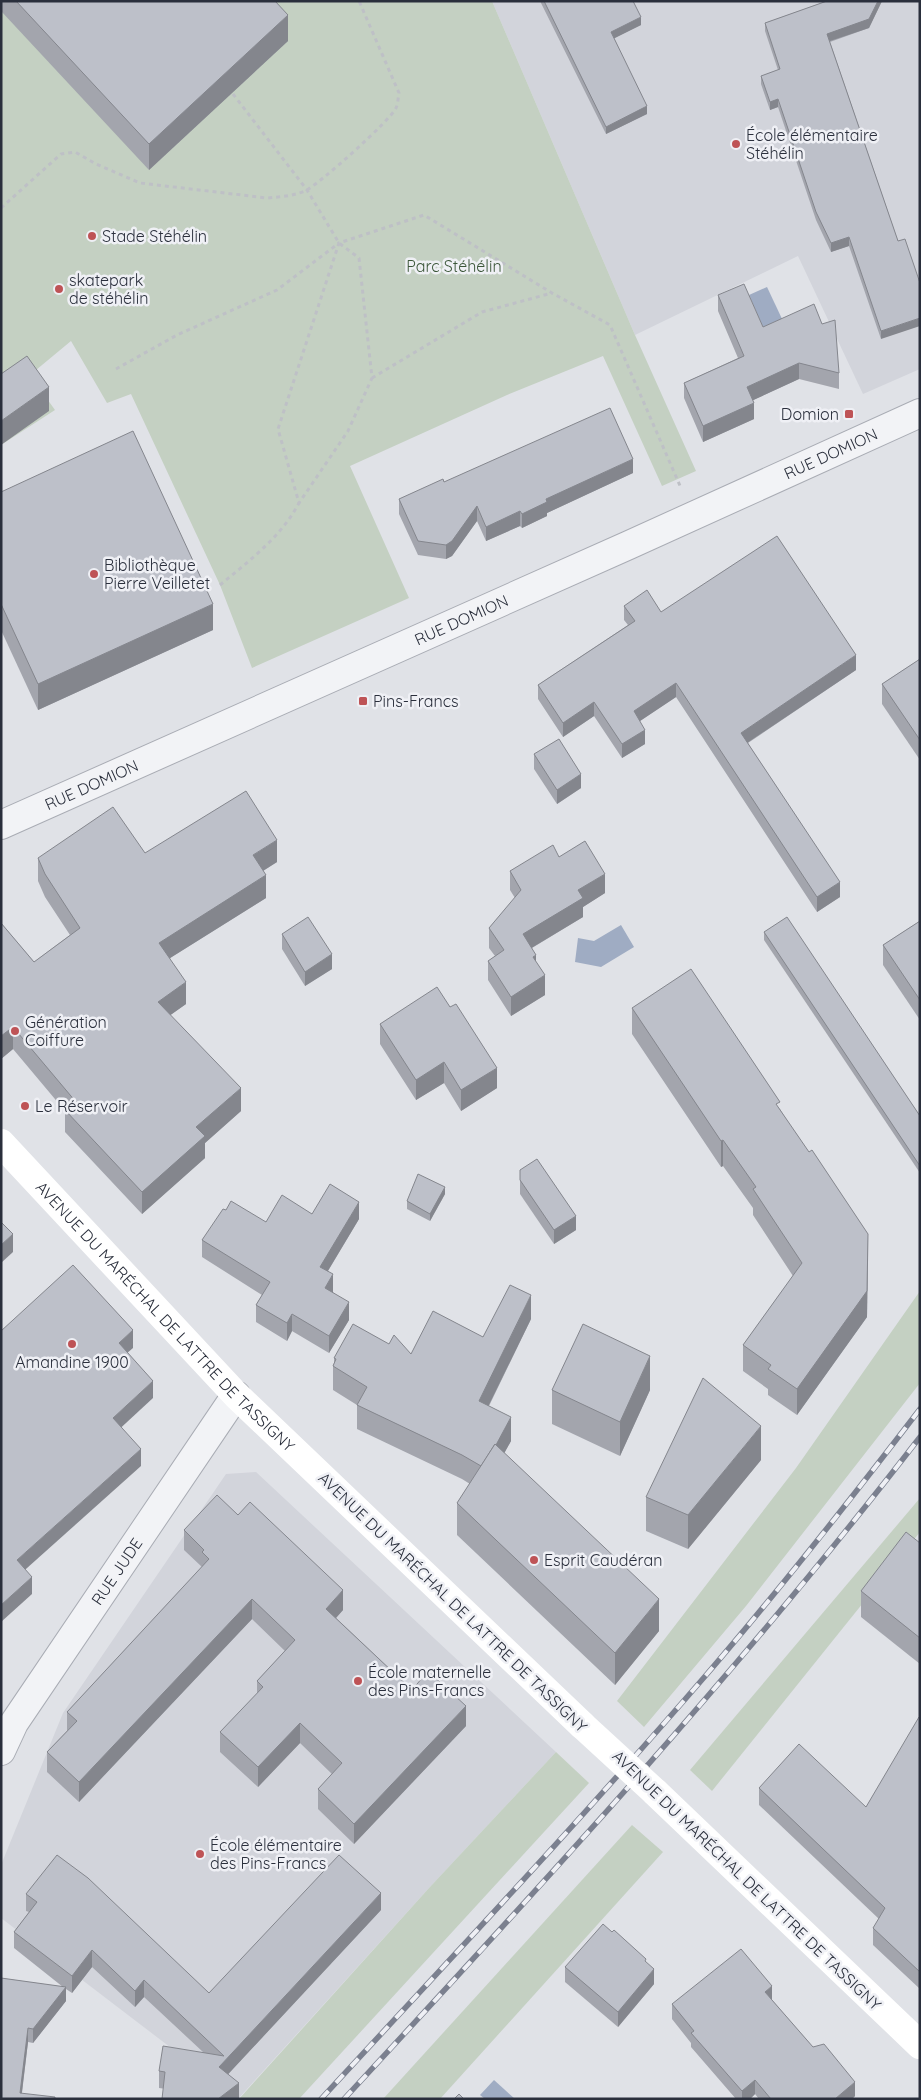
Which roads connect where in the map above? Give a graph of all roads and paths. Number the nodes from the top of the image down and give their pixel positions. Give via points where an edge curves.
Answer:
1 (359, 1) edge
2 (233, 94) edge
3 (307, 190) junction
4 (1, 208) edge
5 (338, 243) junction
6 (552, 293) junction
7 (116, 369) dead end
8 (372, 378) junction
9 (920, 413) edge
10 (299, 503) junction
11 (693, 516) junction
12 (220, 585) dead end
13 (1, 825) edge
14 (1, 1143) edge
15 (236, 1394) junction
16 (8, 1716) edge
17 (1, 1751) edge
18 (920, 2045) edge

1 - 3 path via 399,93 396,109 346,158
2 - 3 path
3 - 4 path via 287,197 267,198 140,184 75,152 61,154
3 - 5 path
5 - 6 path via 424,215
5 - 7 path via 277,290 178,335
5 - 8 path via 359,258
5 - 10 path via 278,429
6 - 8 path via 482,312
6 - 11 path via 610,324
8 - 10 path via 348,431
9 - 11 street, RUE DOMION
10 - 12 path via 290,520
11 - 13 street, RUE DOMION
14 - 15 main road, AVENUE DU MARÉCHAL DE LATTRE DE TASSIGNY
15 - 16 street, RUE JUDE
15 - 18 main road, AVENUE DU MARÉCHAL DE LATTRE DE TASSIGNY, bridge
16 - 17 street, RUE JUDE

